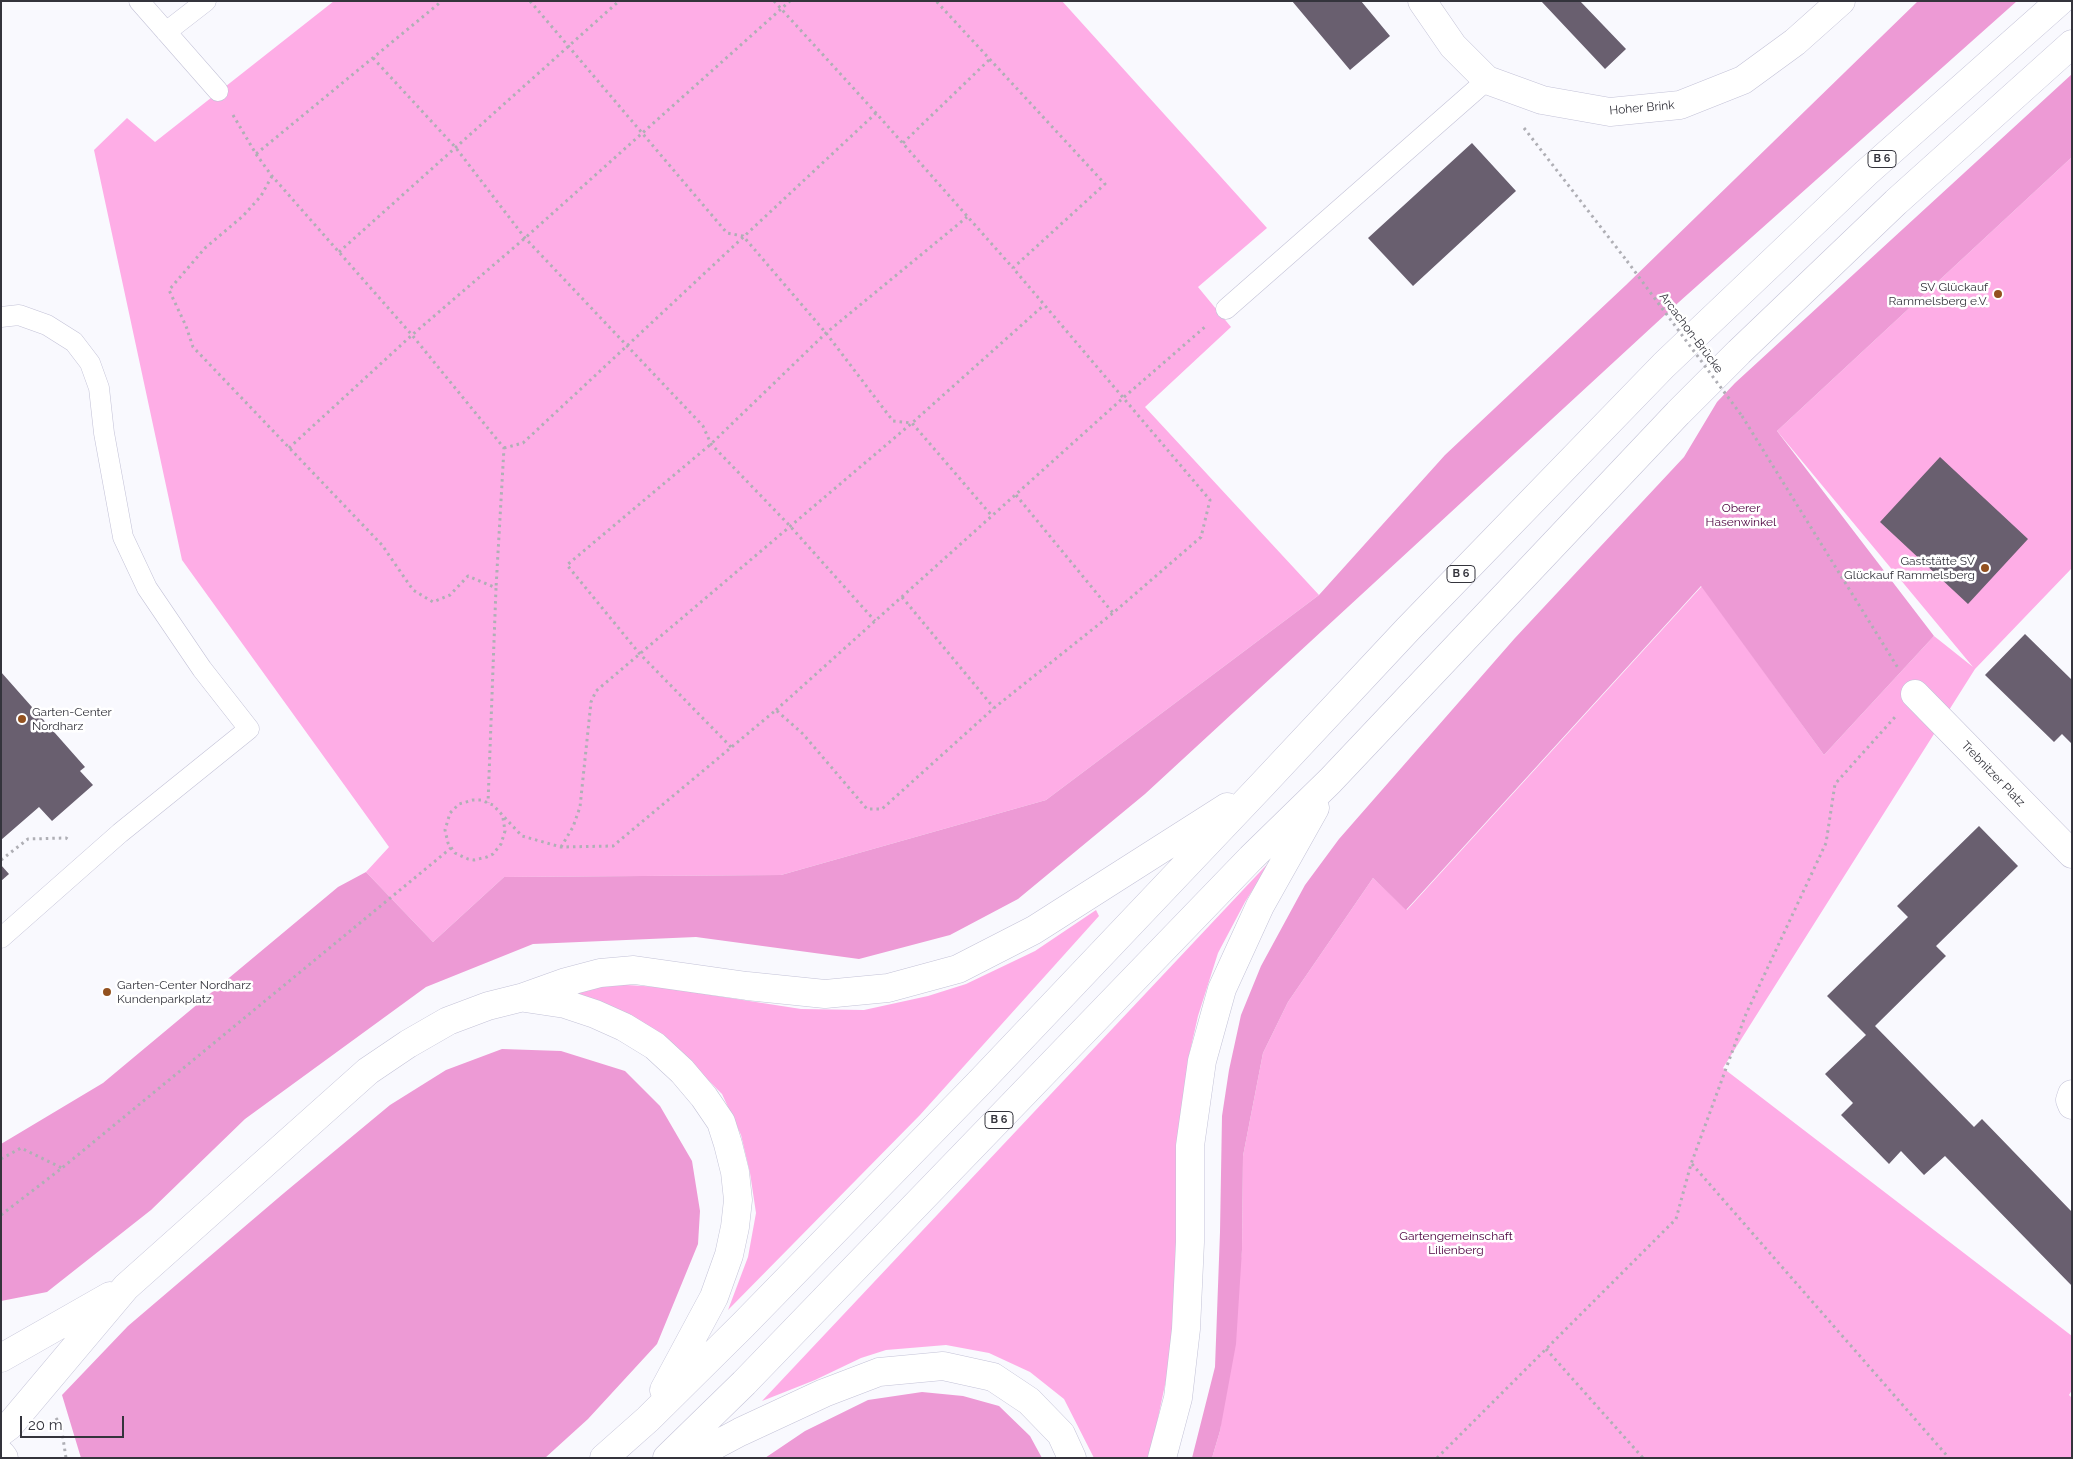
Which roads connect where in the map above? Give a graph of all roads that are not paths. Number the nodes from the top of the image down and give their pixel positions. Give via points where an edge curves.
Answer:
1 (139, 1) edge
2 (206, 1) edge
3 (1422, 1) edge
4 (1841, 1) edge
5 (2060, 1) edge
6 (166, 32) junction
7 (2072, 44) edge
8 (1486, 80) junction
9 (218, 90) road end
10 (1226, 309) road end
11 (1, 317) edge
12 (1915, 694) road end
13 (1330, 781) junction
14 (1262, 786) junction
15 (2072, 854) edge
16 (1, 938) edge
17 (524, 997) junction
18 (2072, 1094) edge
19 (2072, 1105) edge
20 (126, 1287) junction
21 (1, 1358) edge
22 (648, 1419) junction
23 (1, 1432) edge
24 (1, 1454) edge
25 (4, 1458) edge
26 (604, 1458) edge
27 (667, 1458) edge
28 (691, 1458) edge
29 (1072, 1458) edge
30 (1162, 1458) edge

1 - 6 lane
2 - 6 lane
3 - 8 main road, Hoher Brink via 1453,46
4 - 8 main road, Hoher Brink via 1795,42 1743,80 1680,105 1610,112 1542,100
5 - 14 main road, B 6 via 1866,173 1696,334 1408,629
6 - 9 lane
7 - 13 main road, B 6 via 1896,202 1739,352
8 - 10 lane
11 - 16 lane via 19,316 47,325 74,342 90,363 99,388 123,538 146,588 202,669 249,729 94,856
12 - 15 main road, Trebnitzer Platz
13 - 27 main road, B 6 via 1244,865 751,1376
13 - 30 main road via 1260,906 1222,989 1202,1060 1190,1146 1186,1329 1178,1398
14 - 17 main road via 1034,930 958,969 888,988 824,994 634,970 600,973
14 - 22 main road, B 6 via 979,1083
17 - 20 main road via 488,1006 448,1022 368,1071
17 - 22 main road via 565,1004 595,1014 656,1046 704,1097 721,1122 728,1144 738,1200 729,1255 714,1297
18 - 19 main road
20 - 21 main road
20 - 23 main road
22 - 26 main road, B 6
24 - 25 main road
28 - 29 main road via 824,1392 879,1372 943,1366 993,1377 1029,1401 1062,1434

